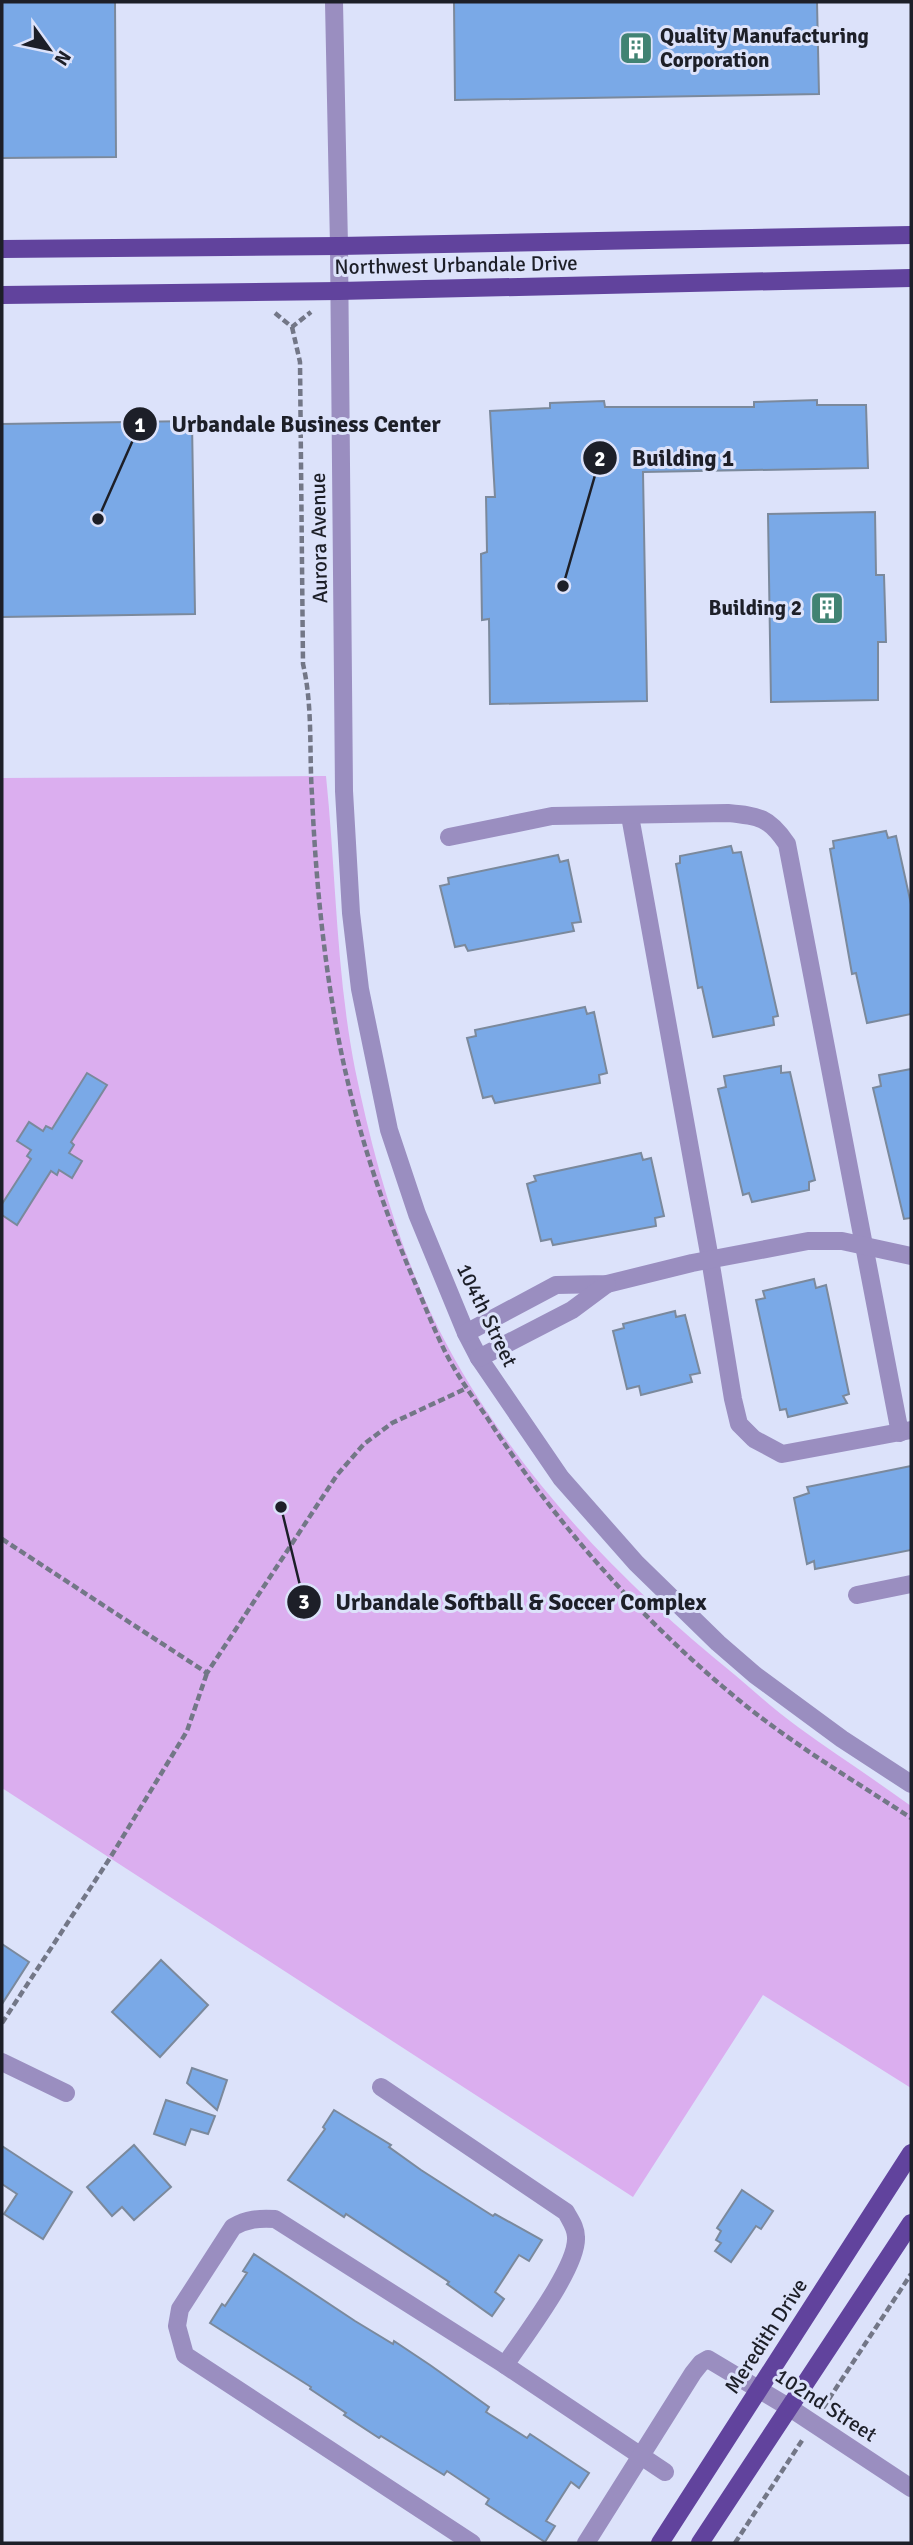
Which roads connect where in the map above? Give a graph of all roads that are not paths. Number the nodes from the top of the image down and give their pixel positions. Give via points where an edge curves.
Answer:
1 (334, 2) edge
2 (911, 235) edge
3 (340, 246) junction
4 (2, 250) edge
5 (911, 278) edge
6 (339, 290) junction
7 (2, 295) edge
8 (344, 738) joint
9 (630, 816) junction
10 (449, 837) dead end
11 (866, 1247) junction
12 (911, 1256) edge
13 (710, 1259) junction
14 (607, 1284) junction
15 (466, 1333) junction
16 (479, 1358) junction
17 (905, 1432) edge
18 (911, 1584) edge
19 (857, 1595) dead end
20 (911, 1784) edge
21 (2, 2062) edge
22 (381, 2087) dead end
23 (66, 2093) dead end
24 (911, 2153) edge
25 (911, 2223) edge
26 (505, 2365) junction
27 (759, 2389) junction
28 (790, 2407) junction
29 (642, 2457) junction
30 (665, 2472) dead end
31 (911, 2488) edge
32 (472, 2543) edge
33 (586, 2543) edge
34 (660, 2543) edge
35 (700, 2543) edge

1 - 3 street, Aurora Avenue
2 - 3 main road, Northwest Urbandale Drive
3 - 4 main road, Northwest Urbandale Drive
3 - 6 street, Aurora Avenue
5 - 6 main road, Northwest Urbandale Drive
6 - 7 main road, Northwest Urbandale Drive
6 - 8 street, Aurora Avenue
8 - 15 street, 104th Street via 351,913 372,1055 389,1130 416,1214
9 - 10 street via 552,816
9 - 11 street via 752,815 773,825 787,844
9 - 13 street
11 - 12 street
11 - 13 street via 808,1241
11 - 17 street
13 - 14 street
13 - 17 street via 739,1424 754,1439 782,1454
14 - 15 street via 556,1285
14 - 16 street via 572,1310
15 - 16 street, 104th Street
16 - 20 street, 104th Street via 561,1478 660,1588 755,1675
18 - 19 street
21 - 23 street
22 - 26 street via 566,2212 574,2225 572,2263
24 - 27 main road, Meredith Drive
25 - 28 main road
26 - 29 street
26 - 32 street via 275,2219 245,2220 233,2227 180,2309 177,2326 185,2355
27 - 28 street, 102nd Street
27 - 29 street, 102nd Street via 708,2358 693,2373
27 - 34 main road, Meredith Drive
28 - 31 street, 102nd Street
28 - 35 main road
29 - 30 street
29 - 33 street

